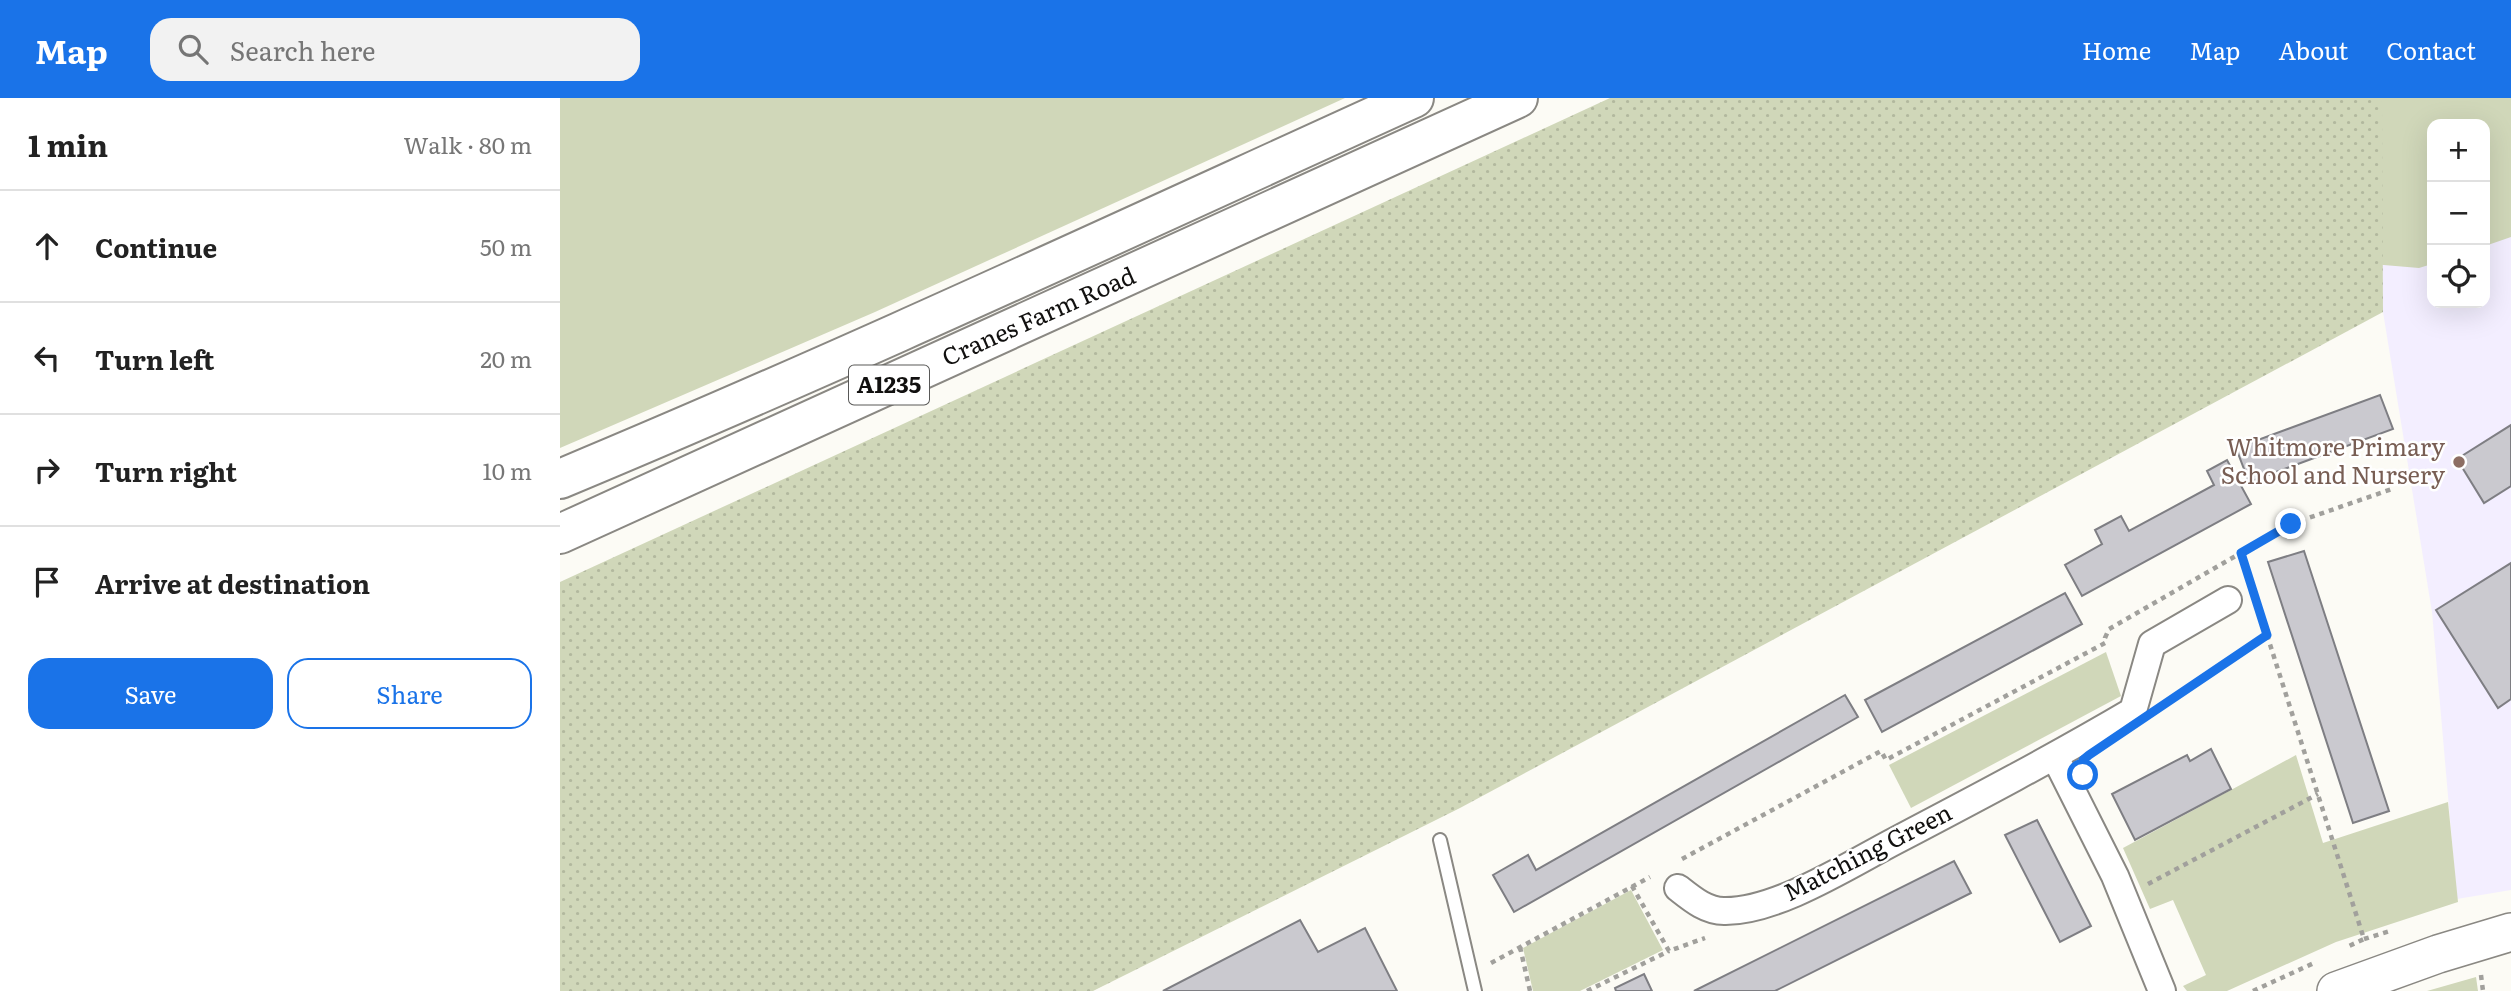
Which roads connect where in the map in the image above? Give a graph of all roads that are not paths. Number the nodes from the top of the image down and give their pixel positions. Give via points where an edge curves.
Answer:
1 (1414, 98) edge
2 (1518, 98) edge
3 (560, 479) edge
4 (560, 534) edge
5 (2228, 600) dead end
6 (2054, 757) junction
7 (1440, 839) dead end
8 (1667, 881) road end
9 (2511, 932) edge
10 (2325, 977) edge
11 (2375, 984) edge
12 (1475, 991) edge
13 (2162, 991) edge

1 - 3 main road, Cranes Farm Road / A1235 via 890,337
2 - 4 main road, Cranes Farm Road / A1235
5 - 6 street, Matching Green via 2152,644 2133,711
6 - 8 street, Matching Green via 1784,897 1752,908 1723,911 1700,905
6 - 13 street via 2115,876
7 - 12 lane
9 - 11 street
10 - 11 street

